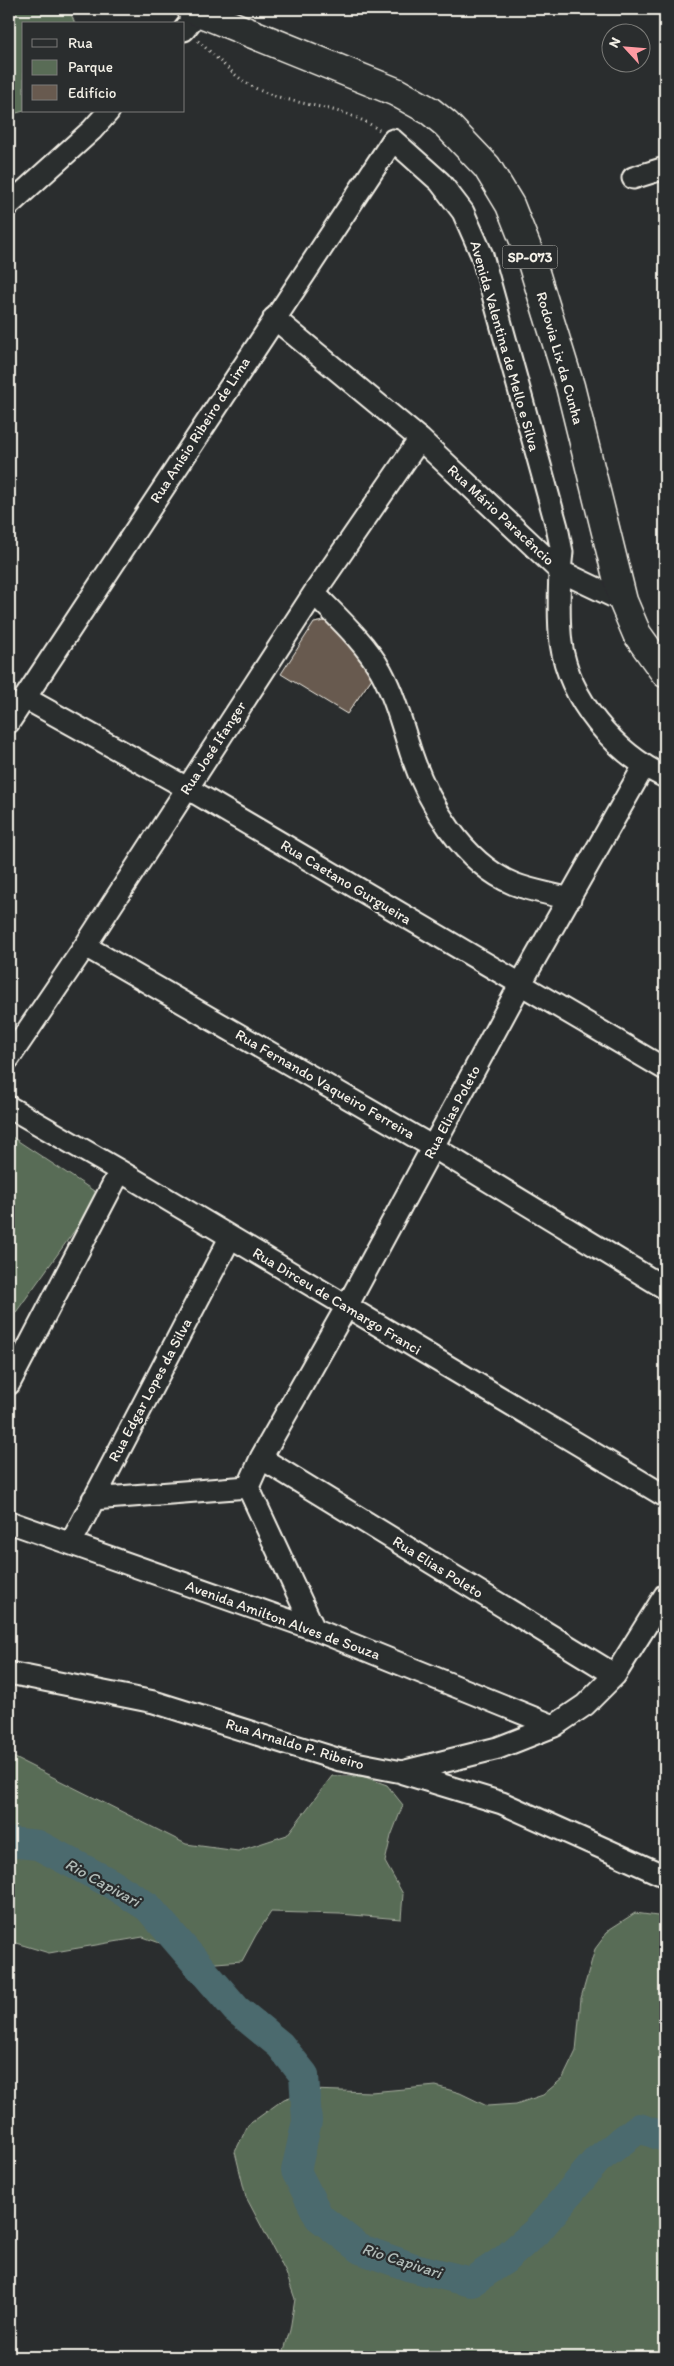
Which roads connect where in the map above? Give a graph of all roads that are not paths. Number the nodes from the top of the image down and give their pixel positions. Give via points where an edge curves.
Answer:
1 (190, 19) edge
2 (108, 112) edge
3 (393, 140) joint
4 (665, 168) edge
5 (633, 178) dead end
6 (9, 205) edge
7 (274, 318) junction
8 (420, 439) junction
9 (560, 571) junction
10 (314, 593) junction
11 (624, 600) junction
12 (665, 673) edge
13 (25, 698) junction
14 (9, 722) edge
15 (644, 766) junction
16 (665, 777) edge
17 (187, 788) junction
18 (570, 899) junction
19 (85, 946) junction
20 (520, 985) junction
21 (9, 1058) edge
22 (665, 1069) edge
23 (9, 1107) edge
24 (433, 1146) junction
25 (120, 1171) junction
26 (230, 1238) junction
27 (665, 1288) edge
28 (346, 1306) junction
29 (9, 1384) edge
30 (261, 1458) junction
31 (248, 1487) junction
32 (665, 1496) edge
33 (93, 1499) junction
34 (11, 1528) edge
35 (72, 1543) junction
36 (665, 1595) edge
37 (314, 1629) junction
38 (9, 1673) edge
39 (615, 1675) junction
40 (554, 1726) junction
41 (402, 1772) junction
42 (665, 1876) edge

1 - 11 main road, Rodovia Lix da Cunha / SP-073 via 396,92 446,124 487,167 510,205 532,262 570,386
2 - 6 street
3 - 7 street, Rua Anísio Ribeiro de Lima
3 - 9 street, Avenida Valentina de Mello e Silva via 440,182 463,212 482,256 557,528 562,552
4 - 5 street
7 - 8 street, Rua Mário Paracêncio
7 - 13 street, Rua Anísio Ribeiro de Lima
8 - 9 street, Rua Mário Paracêncio
8 - 10 street, Rua José Ifanger
9 - 11 street
9 - 15 street, Rua Mário Paracêncio via 561,645 570,675 582,702 599,723
10 - 17 street, Rua José Ifanger
10 - 18 street via 363,645 380,670 437,810 464,849 489,870 514,884
11 - 12 main road, Rodovia Lix da Cunha / SP-073 via 637,634
13 - 14 street, Rua Anísio Ribeiro de Lima
13 - 17 street, Rua Caetano Gurgueira
15 - 16 street, Rua Mário Paracêncio
15 - 18 street, Rua Elias Poleto
17 - 19 street, Rua José Ifanger
17 - 20 street, Rua Caetano Gurgueira
18 - 20 street, Rua Elias Poleto
19 - 21 street, Rua José Ifanger
19 - 24 street, Rua Fernando Vaqueiro Ferreira
20 - 22 street, Rua Caetano Gurgueira
20 - 24 street, Rua Elias Poleto
23 - 25 street, Rua Dirceu de Camargo Franci
24 - 27 street, Rua Fernando Vaqueiro Ferreira
24 - 28 street, Rua Elias Poleto
25 - 26 street, Rua Dirceu de Camargo Franci
25 - 29 street
26 - 28 street, Rua Dirceu de Camargo Franci
26 - 33 street, Rua Edgar Lopes da Silva
28 - 30 street, Rua Elias Poleto
28 - 32 street, Rua Dirceu de Camargo Franci
30 - 31 street, Rua Elias Poleto
30 - 39 street, Rua Elias Poleto
31 - 33 street
31 - 37 street
33 - 35 street, Rua Edgar Lopes da Silva
34 - 35 street, Avenida Amilton Alves de Souza
35 - 37 street, Avenida Amilton Alves de Souza
36 - 39 street, Rua Arnaldo P. Ribeiro
37 - 40 street, Avenida Amilton Alves de Souza
38 - 41 street, Rua Arnaldo P. Ribeiro via 154,1702 340,1760
39 - 40 street, Rua Arnaldo P. Ribeiro via 585,1706
40 - 41 street, Rua Arnaldo P. Ribeiro via 498,1748
41 - 42 street via 502,1803

